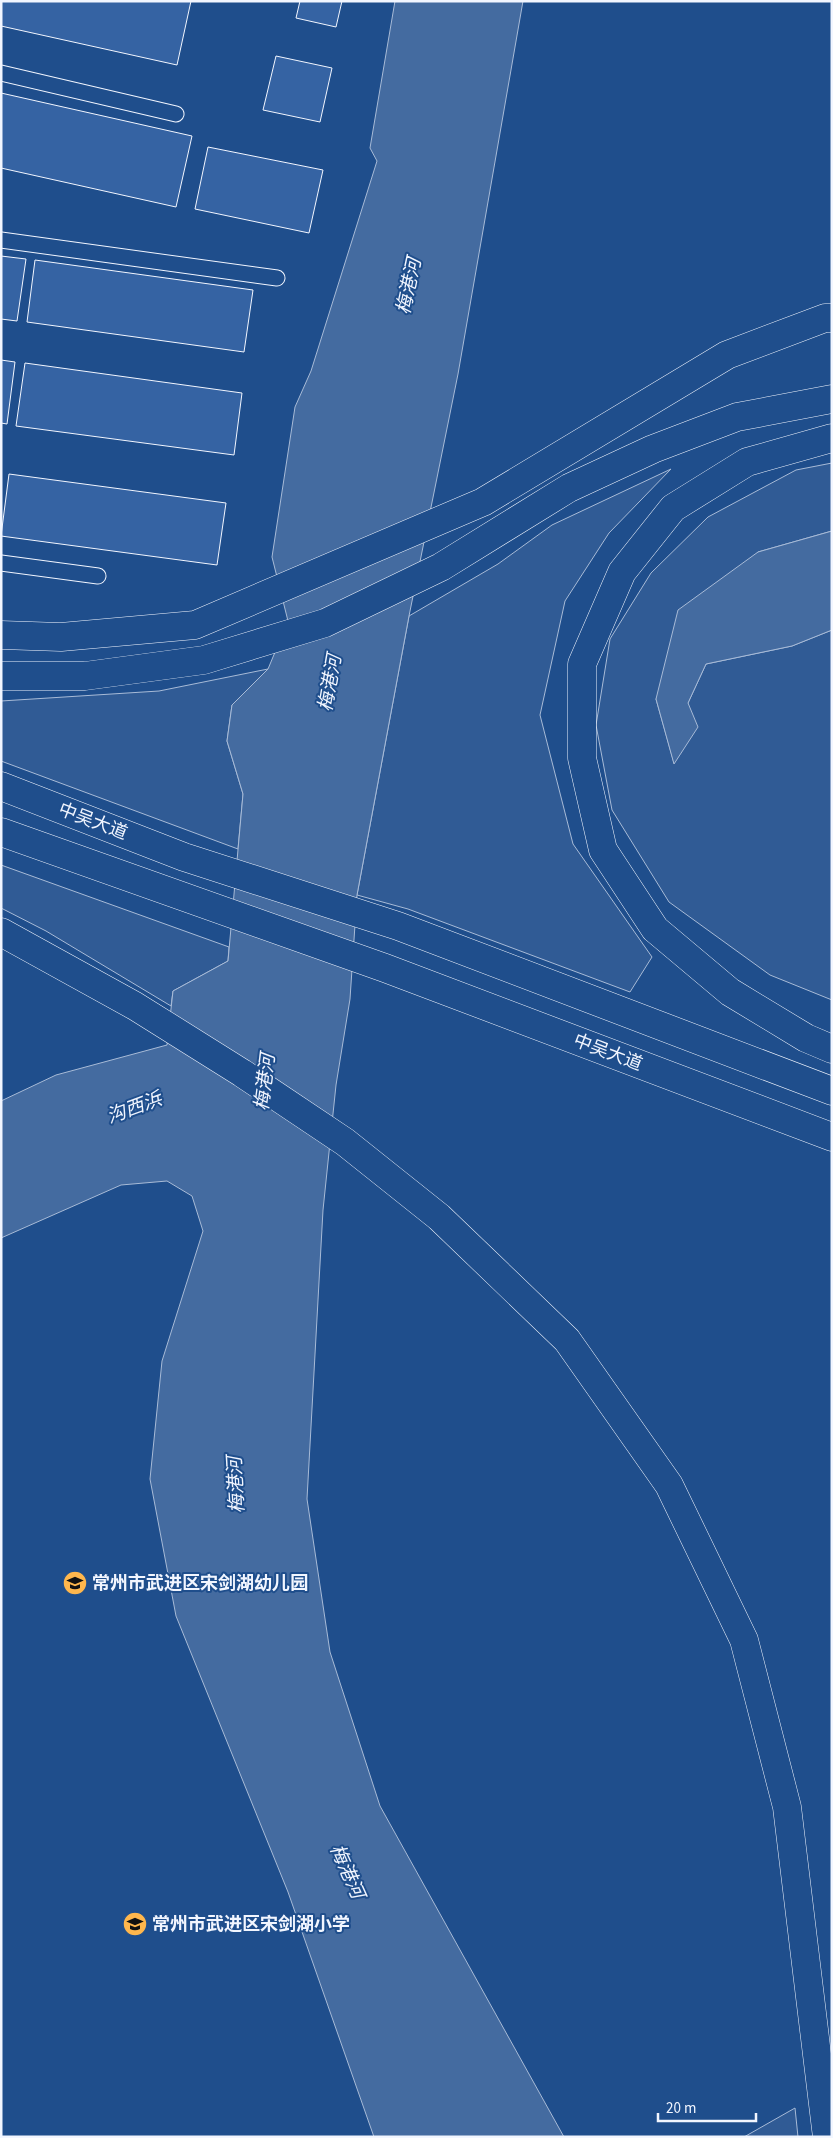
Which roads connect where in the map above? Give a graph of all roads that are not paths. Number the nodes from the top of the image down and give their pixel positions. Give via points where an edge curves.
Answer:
1 (1, 72) edge
2 (176, 114) dead end
3 (1, 240) edge
4 (277, 278) dead end
5 (832, 318) edge
6 (832, 399) edge
7 (832, 438) edge
8 (1, 563) edge
9 (98, 576) dead end
10 (1, 635) edge
11 (1, 676) edge
12 (1, 786) edge
13 (1, 832) edge
14 (1, 932) edge
15 (832, 1049) edge
16 (832, 1091) edge
17 (832, 1137) edge
18 (827, 2137) edge

1 - 2 lane
3 - 4 lane
5 - 10 main road via 727,355 483,502 195,625 60,637
6 - 11 main road via 737,417 653,449 569,488 441,567 325,623 204,660 85,676
7 - 15 main road via 747,462 673,508 622,572 582,664 582,758 603,850 655,929 730,992 806,1038
8 - 9 lane
12 - 16 main road, 中吴大道 via 184,857 398,926
13 - 17 main road, 中吴大道 via 385,968
14 - 18 main road via 135,1006 242,1073 345,1142 439,1217 568,1340 670,1484 744,1640 787,1807

